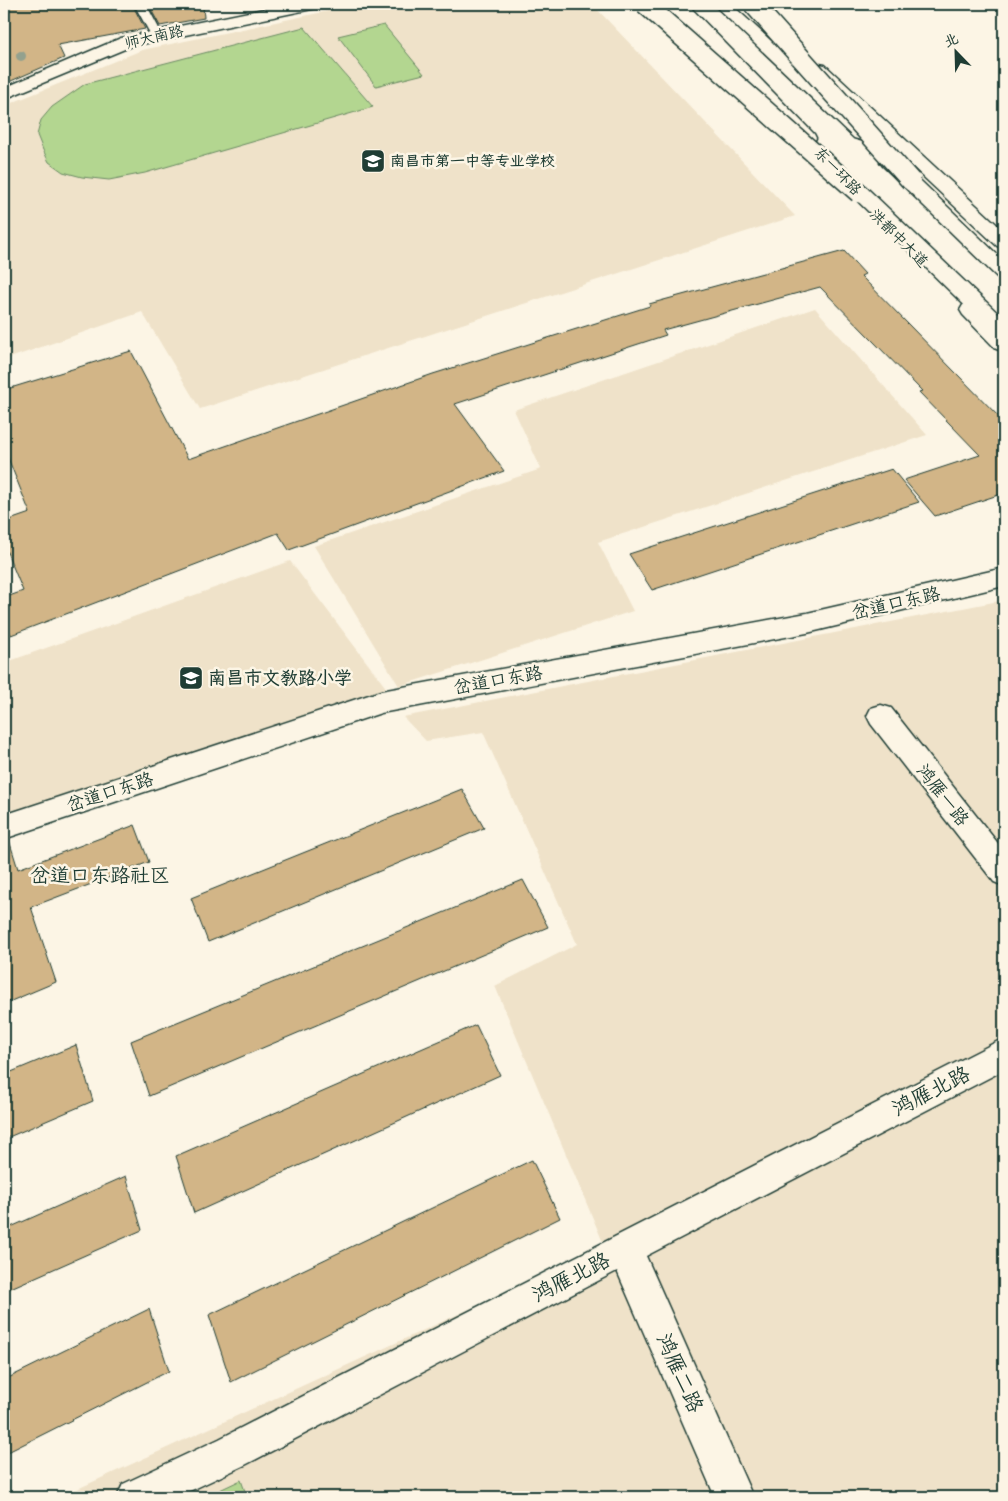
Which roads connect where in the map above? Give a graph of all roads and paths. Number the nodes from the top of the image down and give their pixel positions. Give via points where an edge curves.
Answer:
1 (140, 4) edge
2 (312, 4) edge
3 (645, 4) edge
4 (667, 4) edge
5 (678, 4) edge
6 (721, 4) edge
7 (752, 4) edge
8 (157, 36) junction
9 (4, 94) edge
10 (911, 181) junction
11 (859, 193) junction
12 (1004, 242) edge
13 (1004, 272) edge
14 (1004, 331) edge
15 (1004, 344) edge
16 (1004, 577) edge
17 (881, 716) dead end
18 (4, 827) edge
19 (1004, 874) edge
20 (1004, 1053) edge
21 (625, 1249) junction
22 (136, 1497) edge
23 (734, 1497) edge

1 - 8 lane
2 - 8 main road, 师大南路
3 - 11 main road, bridge
4 - 15 main road, 洪都中大道
5 - 11 main road, 东一环路, bridge
6 - 10 main road, bridge
7 - 10 main road, bridge
7 - 12 main road
8 - 9 main road, 师大南路 via 127,42
10 - 13 main road
11 - 14 main road, 东一环路
16 - 18 main road, 岔道口东路 via 807,623 381,702
17 - 19 main road, 鸿雁一路
20 - 21 main road, 鸿雁北路
21 - 22 main road, 鸿雁北路 via 232,1452
21 - 23 main road, 鸿雁二路

